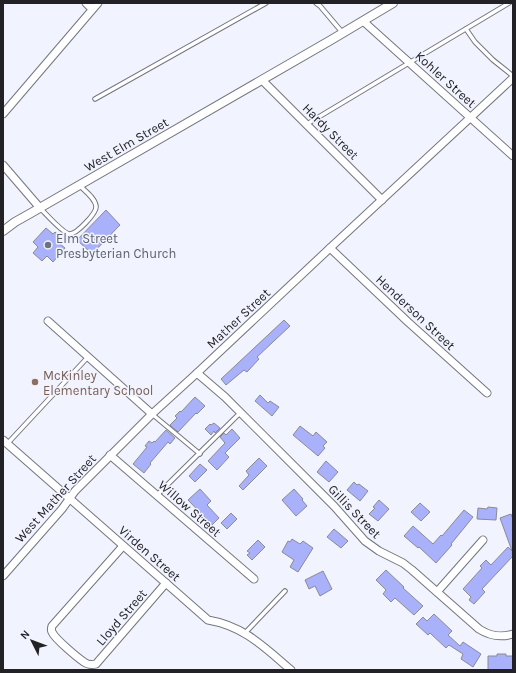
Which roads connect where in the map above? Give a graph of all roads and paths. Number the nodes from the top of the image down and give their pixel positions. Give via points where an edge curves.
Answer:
1 (86, 3) edge
2 (98, 3) edge
3 (266, 3) edge
4 (316, 3) edge
5 (393, 3) edge
6 (509, 3) edge
7 (92, 9) junction
8 (363, 21) junction
9 (466, 29) junction
10 (343, 33) junction
11 (410, 63) junction
12 (513, 77) edge
13 (262, 80) junction
14 (95, 99) dead end
15 (3, 114) edge
16 (470, 118) junction
17 (307, 124) junction
18 (513, 156) edge
19 (3, 165) edge
20 (79, 185) junction
21 (382, 200) junction
22 (40, 208) junction
23 (3, 231) edge
24 (330, 248) junction
25 (48, 321) dead end
26 (88, 356) junction
27 (197, 373) junction
28 (487, 393) dead end
29 (240, 413) junction
30 (152, 414) junction
31 (5, 442) edge
32 (200, 454) junction
33 (110, 455) junction
34 (157, 494) junction
35 (70, 499) junction
36 (483, 540) dead end
37 (123, 546) junction
38 (3, 576) edge
39 (254, 579) dead end
40 (166, 583) junction
41 (285, 592) dead end
42 (437, 592) junction
43 (245, 633) junction
44 (513, 634) edge
45 (291, 670) edge

1 - 7 street
2 - 7 street
3 - 14 lane
4 - 10 lane
5 - 8 street, West Elm Street
6 - 9 lane
7 - 15 street
8 - 10 street, West Elm Street
8 - 11 street, Kohler Street
9 - 11 lane
9 - 12 lane via 474,42
10 - 13 street, West Elm Street
11 - 16 street, Kohler Street
11 - 17 lane
12 - 16 street, Mather Street
13 - 17 street, Hardy Street
13 - 20 street, West Elm Street
16 - 18 street, Kohler Street
16 - 21 street, Mather Street
17 - 21 street, Hardy Street
19 - 22 street
20 - 22 street, West Elm Street
20 - 22 lane via 94,199 96,210 73,234 63,231
21 - 24 street, Mather Street
22 - 23 street, West Elm Street
24 - 27 street, Mather Street
24 - 28 street, Henderson Street
25 - 26 street
26 - 30 street
26 - 31 lane
27 - 29 street, Gillis Street
27 - 30 street, Mather Street
29 - 32 lane
29 - 42 street, Gillis Street via 334,506 365,541 403,563
30 - 32 lane
30 - 33 street, Mather Street
31 - 35 street, Virden Street
32 - 34 lane
33 - 34 street, Willow Street
33 - 35 street, West Mather Street
34 - 39 street, Willow Street
35 - 37 street, Virden Street
35 - 38 street, West Mather Street
36 - 42 street
37 - 40 street, Virden Street
37 - 40 street, Lloyd Street via 52,626 51,631 55,636 85,663 96,664
40 - 43 street, Virden Street via 208,620 220,622
41 - 43 lane
42 - 44 street, Gillis Street via 469,622 487,634
43 - 45 street, Virden Street

